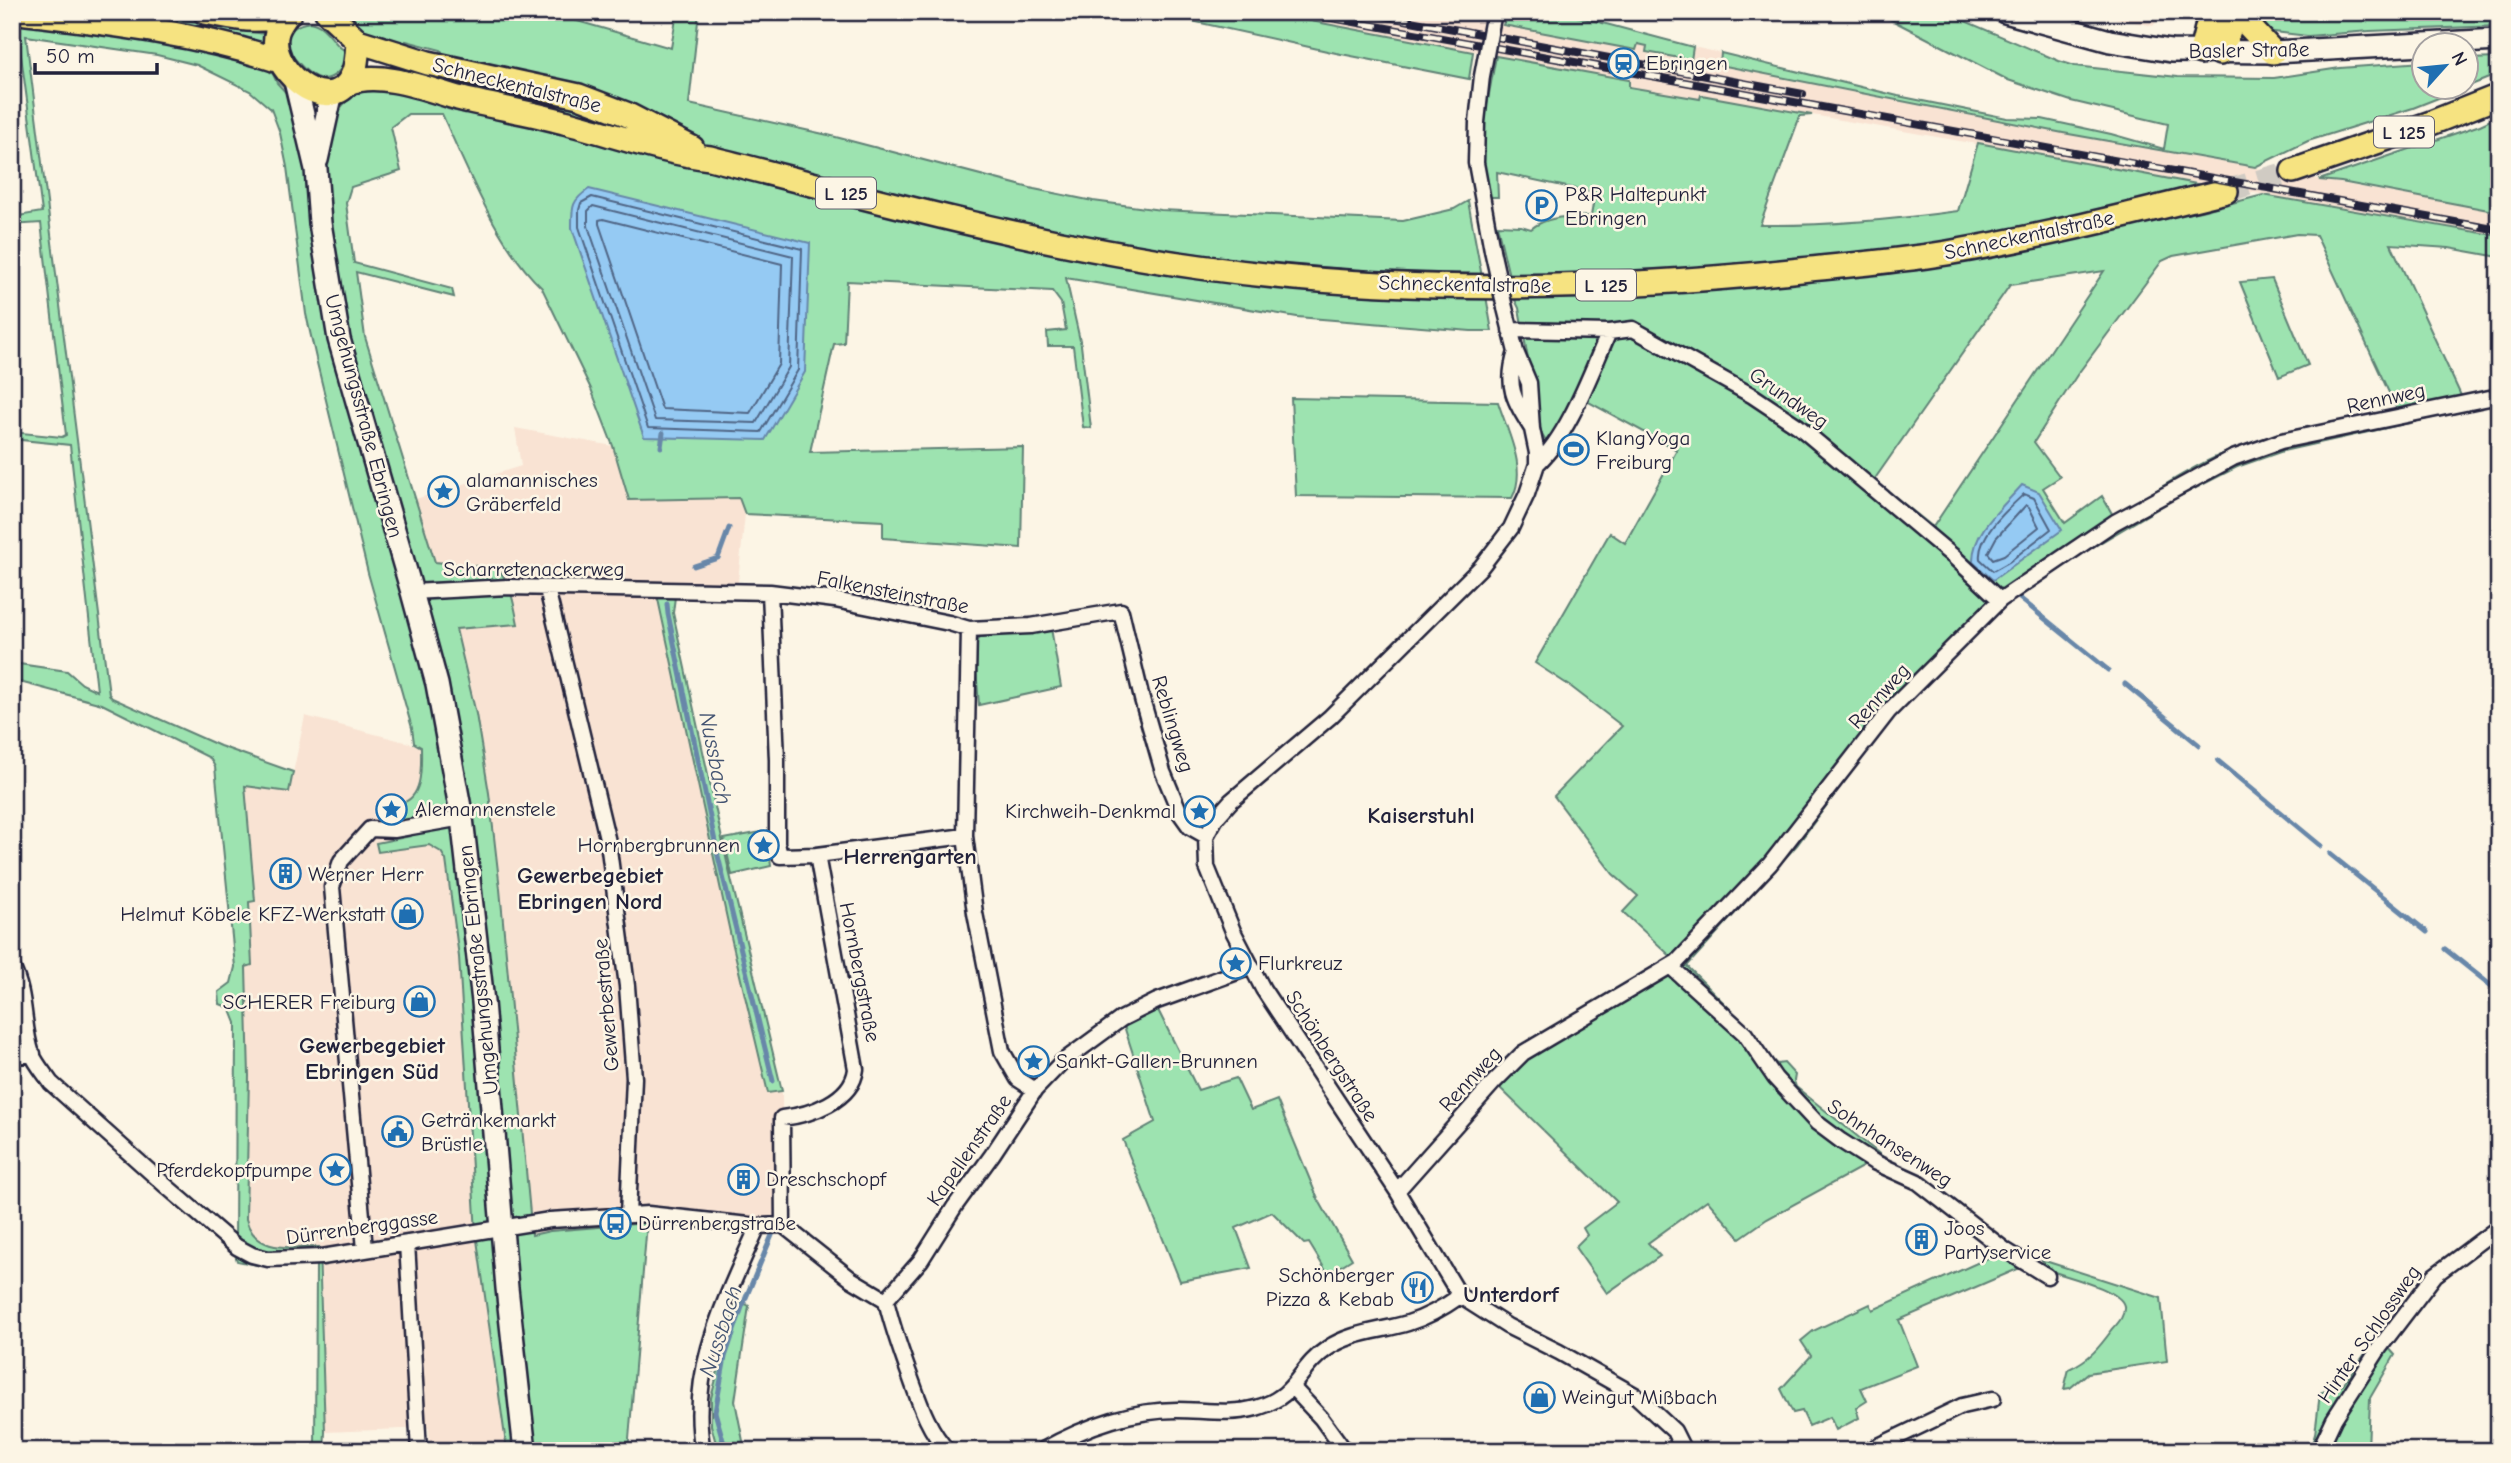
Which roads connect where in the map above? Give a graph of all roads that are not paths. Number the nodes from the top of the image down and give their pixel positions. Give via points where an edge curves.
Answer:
1 (19, 12) edge
2 (205, 12) edge
3 (327, 12) edge
4 (1494, 12) edge
5 (2005, 12) edge
6 (2211, 12) edge
7 (2236, 12) edge
8 (2242, 12) edge
9 (289, 13) edge
10 (2499, 40) edge
11 (358, 41) junction
12 (2273, 52) junction
13 (2210, 53) junction
14 (280, 61) junction
15 (295, 81) junction
16 (340, 87) junction
17 (2499, 96) edge
18 (2475, 105) junction
19 (2499, 108) edge
20 (710, 158) junction
21 (316, 169) junction
22 (2293, 171) tunnel mouth
23 (2225, 191) tunnel mouth
24 (1510, 330) junction
25 (1609, 332) junction
26 (2499, 396) edge
27 (1537, 464) junction
28 (547, 589) junction
29 (656, 590) joint
30 (412, 592) junction
31 (770, 592) junction
32 (2000, 600) junction
33 (1121, 611) joint
34 (968, 629) junction
35 (462, 818) junction
36 (965, 836) junction
37 (1206, 836) junction
38 (817, 855) junction
39 (12, 967) edge
40 (1251, 967) junction
41 (1670, 967) junction
42 (33, 1055) junction
43 (12, 1056) edge
44 (1035, 1090) junction
45 (1397, 1191) junction
46 (628, 1215) junction
47 (783, 1224) junction
48 (758, 1226) junction
49 (2499, 1227) edge
50 (503, 1228) junction
51 (407, 1244) junction
52 (365, 1249) junction
53 (2047, 1276) dead end
54 (1460, 1296) junction
55 (886, 1300) junction
56 (1293, 1388) junction
57 (1993, 1399) dead end
58 (419, 1451) edge
59 (525, 1451) edge
60 (703, 1451) edge
61 (948, 1451) edge
62 (1041, 1451) edge
63 (1345, 1451) edge
64 (1684, 1451) edge
65 (1868, 1451) edge
66 (2319, 1451) edge

1 - 14 main road via 147,29
2 - 9 main road via 271,20
3 - 11 main road, L 125
4 - 24 street, bridge via 1482,76 1476,163
5 - 13 street, Basler Straße via 2110,41
6 - 13 main road
7 - 13 main road
8 - 12 main road via 2245,22
9 - 14 main road via 276,38
10 - 12 street, Basler Straße
11 - 16 main road via 355,70
11 - 20 main road, Schneckentalstraße / L 125 via 579,96 626,114
12 - 13 street, Basler Straße
14 - 15 main road
15 - 16 main road, L 125 via 311,90
15 - 21 street, Umgehungsstraße Ebringen
16 - 20 main road, Schneckentalstraße / L 125 via 373,77 518,109 680,155
16 - 21 street, Umgehungsstraße Ebringen
17 - 18 main road, L 125
18 - 19 main road, L 125
18 - 22 main road, L 125
20 - 23 main road, Schneckentalstraße / L 125 via 982,227 1187,265 1452,287 1709,279 1943,254 2056,233
21 - 30 street, Umgehungsstraße Ebringen via 339,339
24 - 25 street, Grundweg
24 - 27 street via 1516,352 1511,387 1516,405 1532,429
25 - 27 street via 1551,452
25 - 32 street, Grundweg via 1633,329 1798,426
26 - 32 street, Rennweg via 2281,441 2233,458 2115,522
27 - 37 street via 1511,528 1481,567 1331,717 1231,801
28 - 29 street, Scharretenackerweg
28 - 30 street, Scharretenackerweg
28 - 46 street, Gewerbestraße via 608,842 628,986 634,1079
29 - 31 street, Falkensteinstraße
30 - 35 street, Umgehungsstraße Ebringen via 447,731
31 - 34 street, Falkensteinstraße via 835,600
31 - 38 street via 777,843 780,856
32 - 41 street, Rennweg via 1889,712 1770,864
33 - 34 street, Falkensteinstraße via 1031,626
33 - 37 street, Reblingweg via 1163,772 1185,820
34 - 36 street
35 - 50 street, Umgehungsstraße Ebringen
35 - 52 street via 394,830 370,829 341,861 332,887
36 - 38 street
36 - 44 street via 1002,1051 1018,1079
37 - 40 street, Schönbergstraße via 1211,878
38 - 47 street, Hornbergstraße via 856,1069 852,1085 841,1096 800,1116 782,1118
39 - 42 street via 19,979
40 - 44 street, Kapellenstraße via 1121,1019 1069,1056
40 - 45 street, Schönbergstraße
41 - 45 street, Rennweg via 1522,1054
41 - 53 street, Sohnhansenweg via 1745,1034 1775,1077 1817,1123 1874,1162 1918,1182 2005,1250
42 - 43 street
42 - 52 street, Dürrenberggasse via 51,1083 74,1105 237,1247 268,1259 323,1257
44 - 55 street, Kapellenstraße via 921,1260
45 - 54 street, Schönbergstraße
46 - 48 street
46 - 50 street
47 - 48 street
47 - 55 street via 851,1279
48 - 60 street via 724,1304 702,1373 698,1425
49 - 66 street, Hinter Schlossweg via 2435,1275 2380,1347
50 - 51 street, Dürrenberggasse
50 - 59 street, Umgehungsstraße Ebringen
51 - 52 street, Dürrenberggasse
51 - 58 street
54 - 56 street via 1423,1318 1329,1346
54 - 64 street, Schönbergstraße via 1635,1395 1674,1431
55 - 61 street via 920,1406
56 - 62 street via 1254,1408 1120,1417
56 - 63 street
57 - 65 street via 1962,1406

